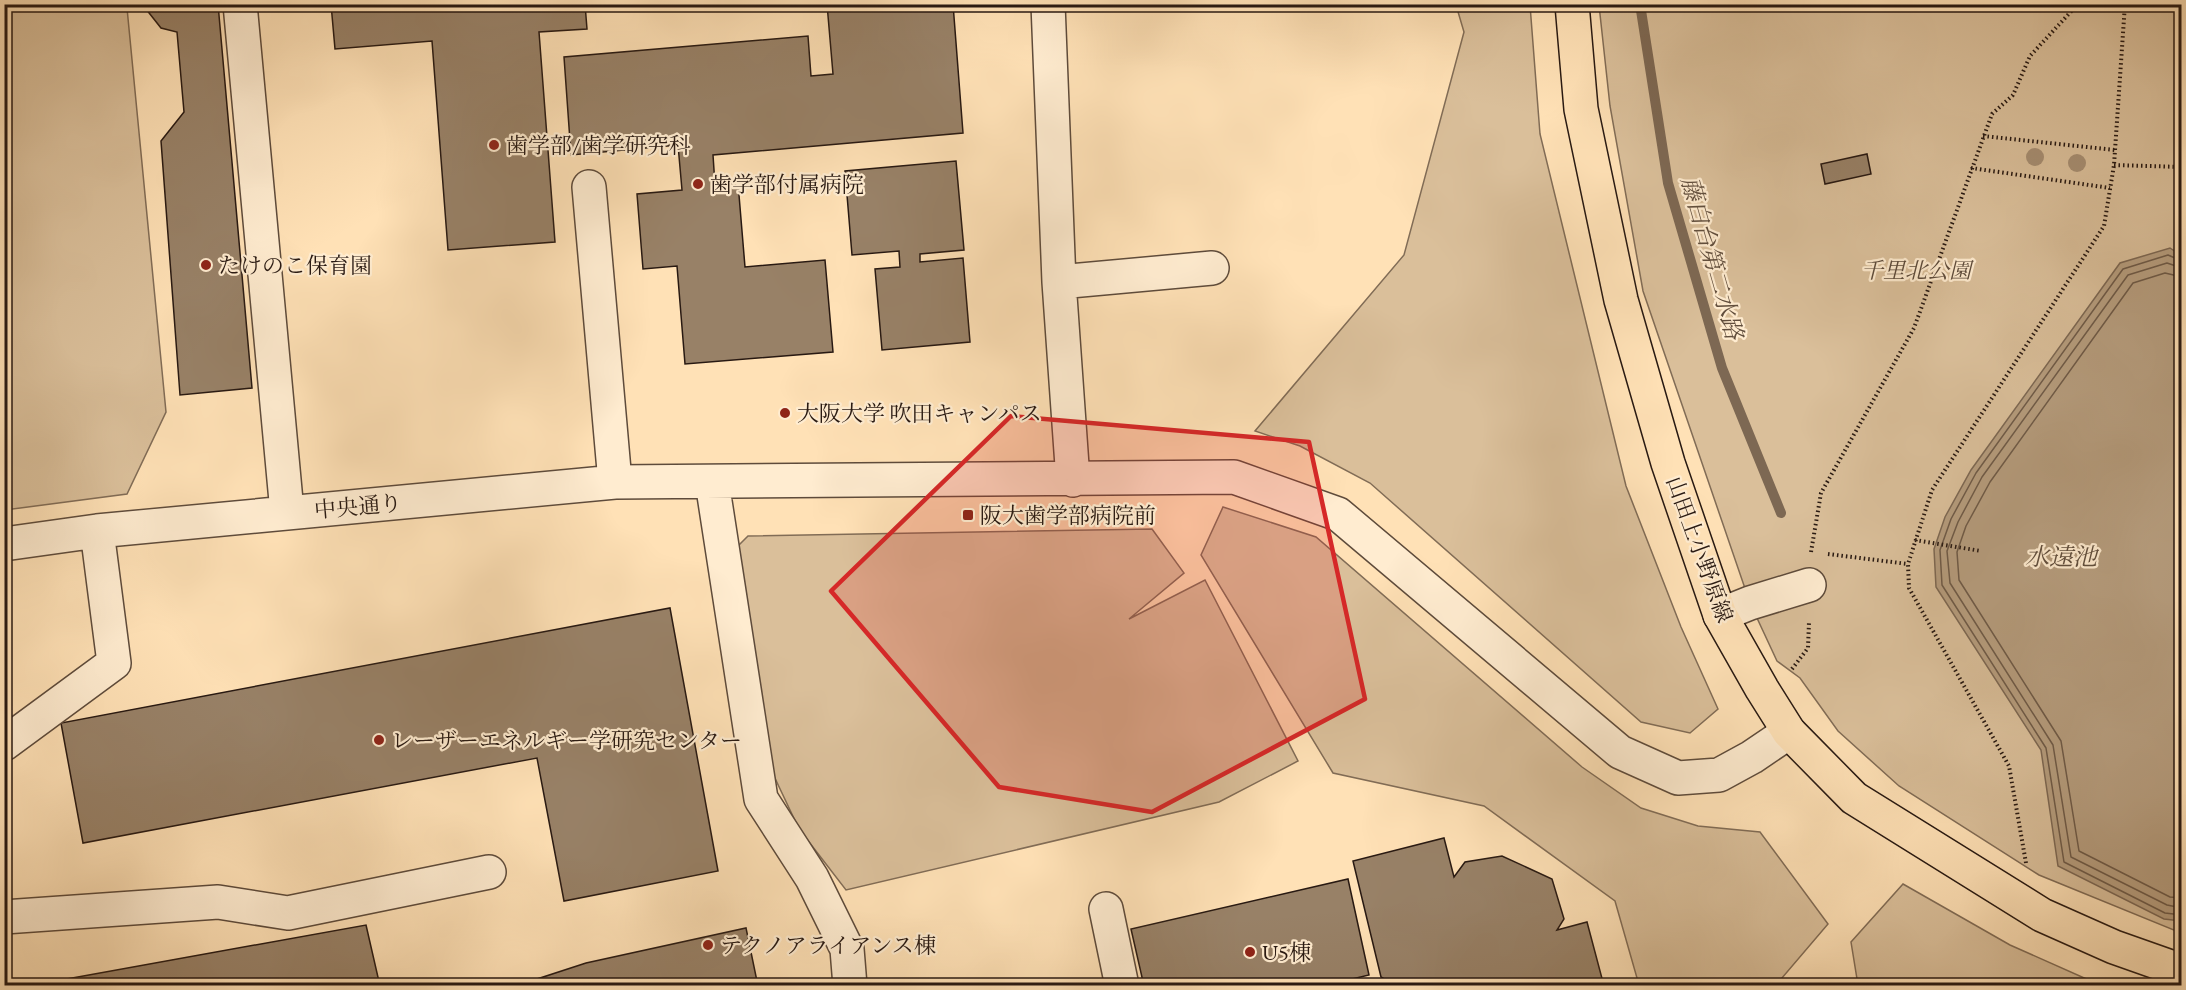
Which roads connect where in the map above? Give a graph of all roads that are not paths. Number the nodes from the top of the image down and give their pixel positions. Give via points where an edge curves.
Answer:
1 (240, 4) edge
2 (1048, 4) edge
3 (1572, 4) edge
4 (589, 187) dead end
5 (1212, 268) dead end
6 (1059, 282) junction
7 (1073, 480) junction
8 (615, 482) junction
9 (712, 482) junction
10 (287, 512) junction
11 (97, 531) junction
12 (4, 544) edge
13 (1809, 585) road end
14 (1720, 615) junction
15 (1789, 732) junction
16 (4, 744) edge
17 (489, 872) dead end
18 (1106, 909) dead end
19 (4, 917) edge
20 (2181, 971) edge
21 (850, 986) edge
22 (1122, 986) edge

1 - 10 street
2 - 6 street
3 - 14 main road, 山田上小野原線 via 1581,109 1621,300 1668,463
4 - 8 street
5 - 6 street
6 - 7 street
7 - 9 street, 中央通り
7 - 15 street, 中央通り via 1234,477 1338,514 1620,752 1678,778 1719,775
8 - 9 street, 中央通り
8 - 10 street, 中央通り
9 - 21 street via 761,799 812,878 847,949
10 - 11 street, 中央通り
11 - 12 street, 中央通り
11 - 16 street via 114,663
13 - 14 street
14 - 15 main road, 山田上小野原線
15 - 20 main road, 山田上小野原線 via 1854,798 2042,915
17 - 19 street via 288,913 218,902
18 - 22 street

